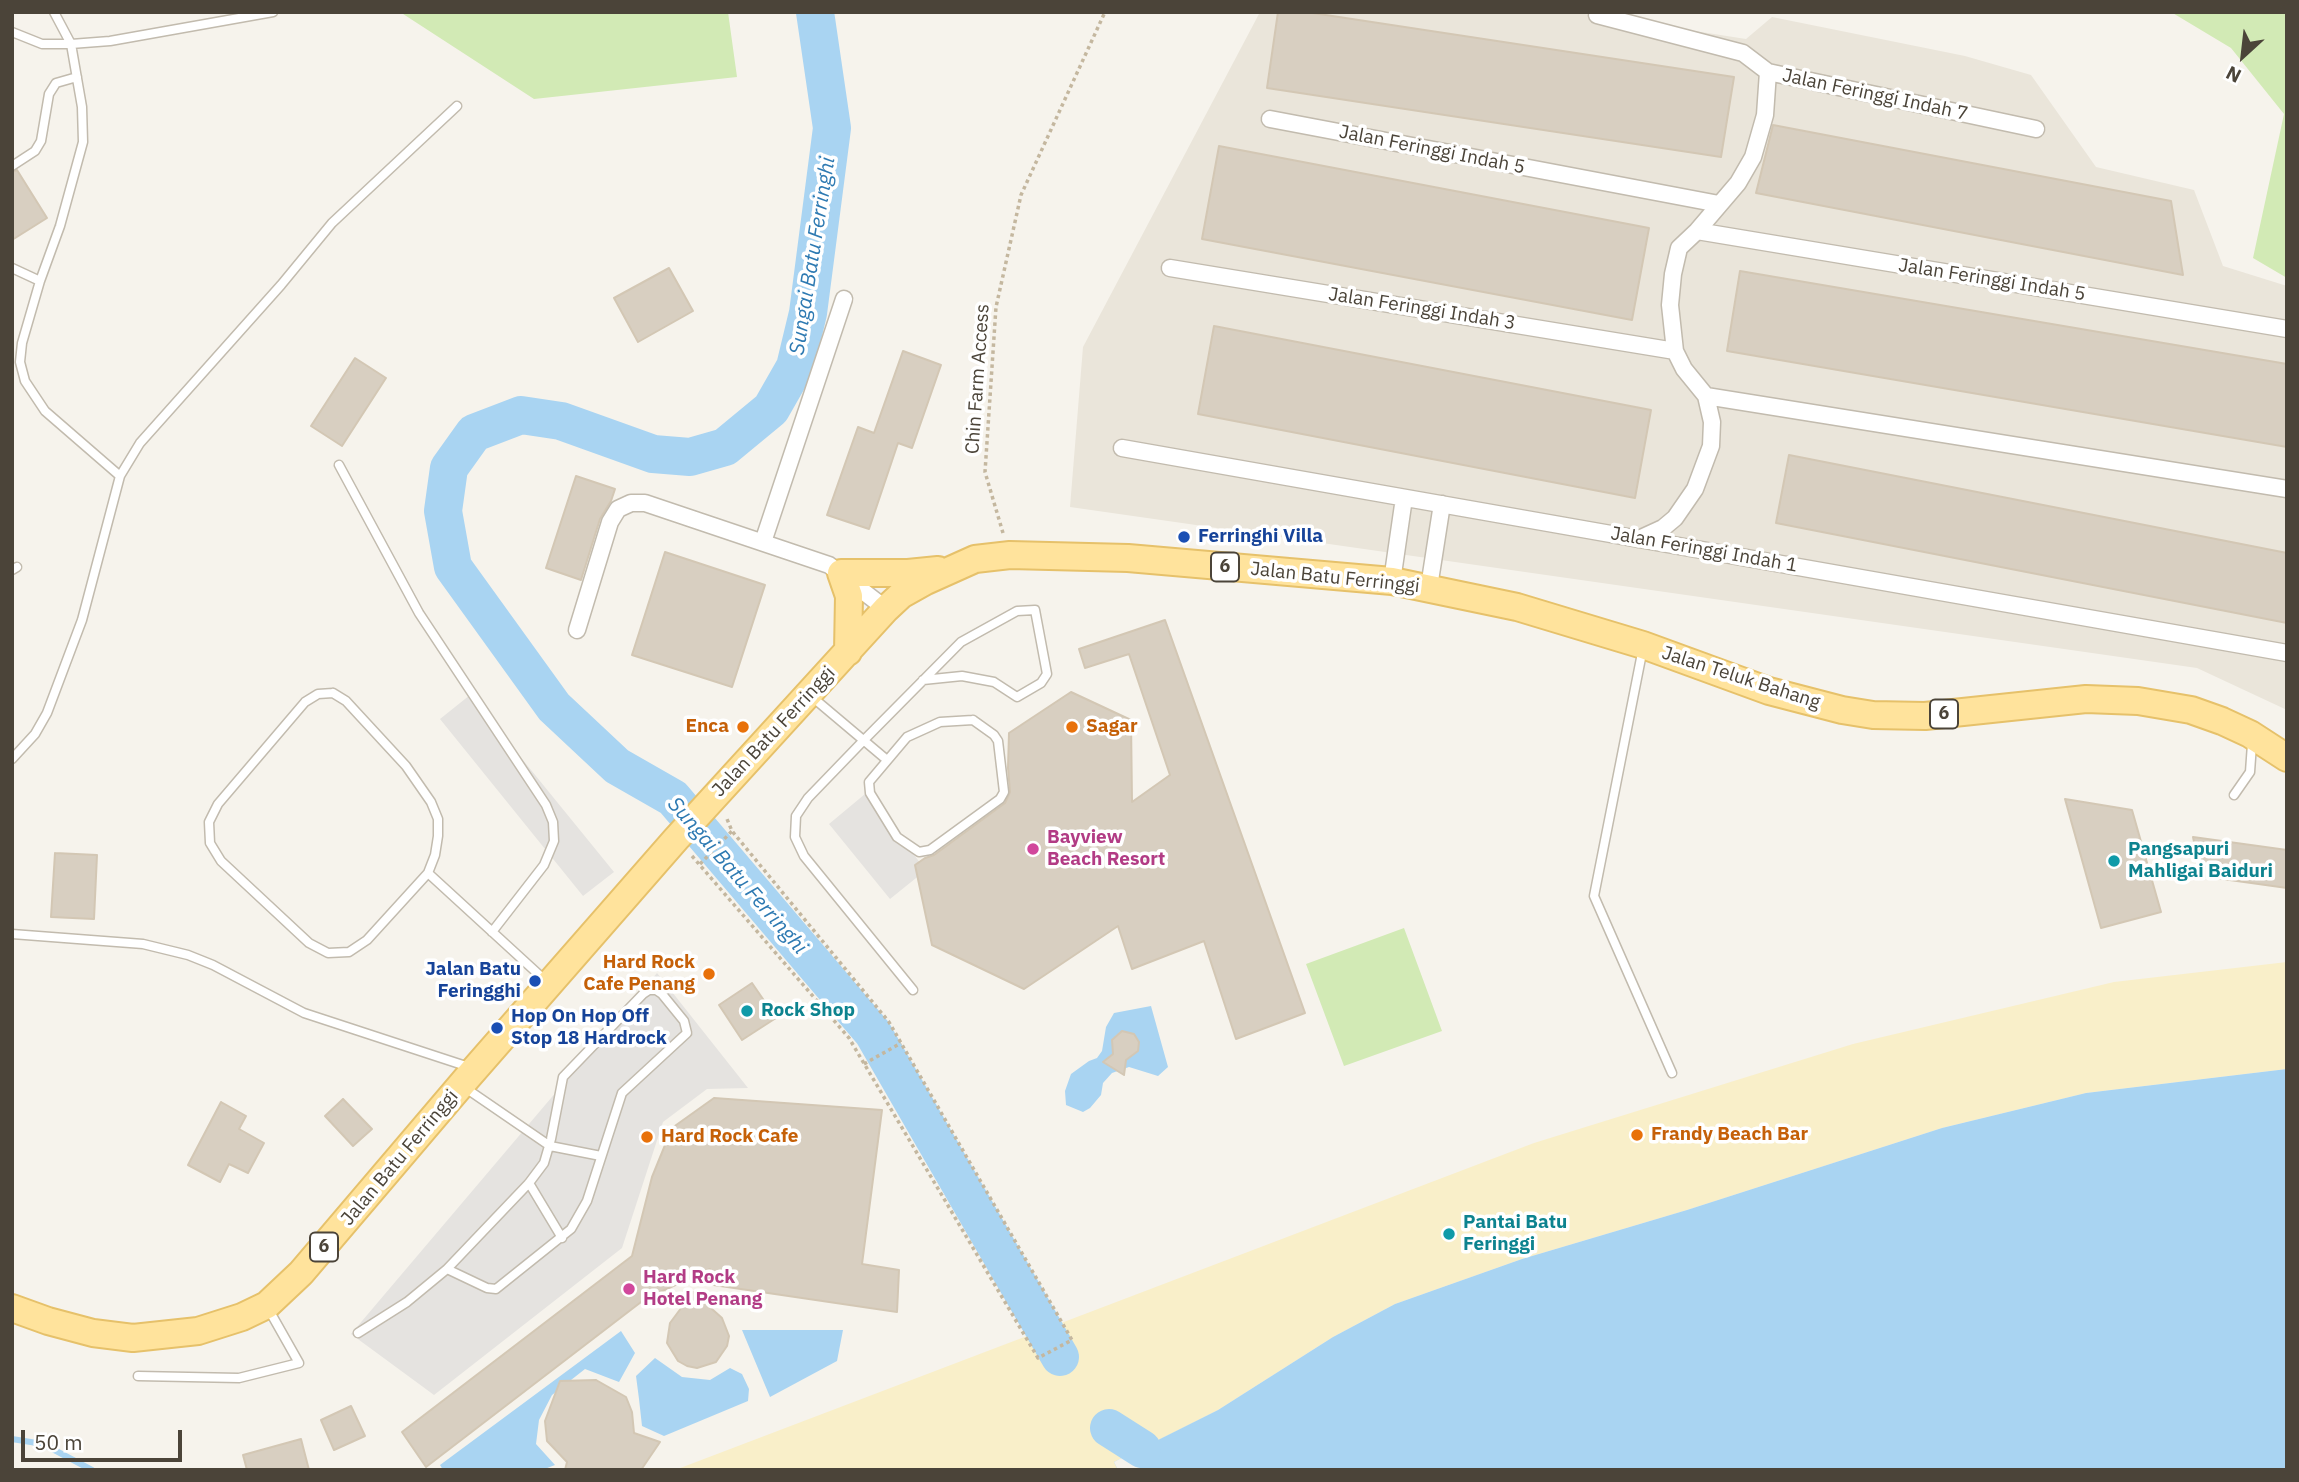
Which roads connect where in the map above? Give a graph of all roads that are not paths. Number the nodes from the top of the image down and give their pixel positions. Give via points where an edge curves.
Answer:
1 (54, 12) edge
2 (273, 12) edge
3 (1597, 15) dead end
4 (12, 32) edge
5 (71, 44) junction
6 (1768, 72) junction
7 (77, 77) junction
8 (457, 106) dead end
9 (1269, 119) dead end
10 (2036, 129) dead end
11 (12, 166) edge
12 (1719, 204) junction
13 (1697, 231) junction
14 (12, 268) edge
15 (1170, 268) dead end
16 (40, 281) junction
17 (844, 299) dead end
18 (2287, 329) edge
19 (1675, 351) junction
20 (1706, 396) junction
21 (1122, 448) dead end
22 (339, 465) dead end
23 (120, 476) junction
24 (2287, 489) edge
25 (1404, 498) junction
26 (1442, 504) junction
27 (1639, 539) junction
28 (763, 542) junction
29 (953, 568) junction
30 (841, 573) junction
31 (1392, 581) junction
32 (1429, 587) junction
33 (886, 609) junction
34 (577, 630) dead end
35 (1643, 645) junction
36 (848, 652) junction
37 (2287, 653) edge
38 (923, 680) junction
39 (809, 694) junction
40 (2250, 734) junction
41 (864, 740) junction
42 (2287, 758) edge
43 (12, 759) edge
44 (887, 760) junction
45 (2234, 795) dead end
46 (428, 873) junction
47 (492, 932) junction
48 (12, 934) edge
49 (550, 985) junction
50 (913, 990) dead end
51 (1672, 1073) dead end
52 (468, 1077) junction
53 (550, 1146) junction
54 (601, 1156) junction
55 (529, 1183) junction
56 (562, 1238) junction
57 (447, 1269) junction
58 (267, 1305) junction
59 (12, 1308) edge
60 (358, 1333) dead end
61 (138, 1376) dead end

1 - 5 lane
2 - 5 lane
3 - 6 street, Jalan Feringgi Indah 7 via 1744,53
4 - 5 lane via 42,44
5 - 7 lane
6 - 10 street, Jalan Feringgi Indah 7
6 - 12 street via 1765,115 1753,157
7 - 11 lane via 56,83 49,94 41,141 35,151
7 - 16 lane via 83,142
8 - 23 lane via 332,223 139,443
9 - 12 street, Jalan Feringgi Indah 5
12 - 13 street
13 - 18 street, Jalan Feringgi Indah 5
13 - 19 street via 1679,248 1673,274 1670,305
14 - 16 lane
15 - 19 street, Jalan Feringgi Indah 3
16 - 23 lane via 22,344 25,381 45,411
17 - 28 street
19 - 20 street
20 - 24 street
20 - 27 street via 1711,446 1695,489 1675,518
21 - 25 street, Jalan Feringgi Indah 1
22 - 47 lane via 419,613 553,822 554,841 544,865
23 - 43 lane via 82,620 47,713
25 - 26 street, Jalan Feringgi Indah 1
25 - 31 street
26 - 27 street, Jalan Feringgi Indah 1
26 - 32 street
27 - 37 street, Jalan Feringgi Indah 1
28 - 30 street
28 - 34 street via 645,503 618,509
29 - 30 main road
29 - 31 main road, Jalan Batu Ferringgi / 6 via 975,559 1010,555 1128,558
29 - 33 main road, Jalan Batu Ferringgi / 6 via 901,595
30 - 33 street
30 - 36 main road via 849,596
31 - 32 main road, Jalan Batu Ferringgi / 6
32 - 35 main road, Jalan Batu Ferringgi / 6 via 1517,607
33 - 36 main road, Jalan Batu Ferringgi / 6
35 - 40 main road, Jalan Teluk Bahang / 6 via 1769,691 1873,715 1952,714 2111,698 2191,710
35 - 51 lane via 1594,896
36 - 39 main road, Jalan Batu Ferringgi / 6
38 - 38 lane via 961,642 1017,611 1035,610 1047,674 1041,683 1017,696 994,682 962,676
38 - 41 lane
39 - 41 lane
39 - 49 main road, Jalan Batu Ferringgi / 6
40 - 42 main road, Jalan Teluk Bahang / 6
40 - 45 lane via 2250,772
41 - 44 lane
41 - 50 lane via 808,798 796,816 795,837 804,856
44 - 44 lane via 907,737 940,722 973,720 998,741 1004,792 930,850 919,852 897,837 870,793 872,777
46 - 46 lane via 438,836 431,802 406,766 346,701 333,694 318,694 305,702 218,804 209,822 210,843 221,861 309,943 328,953 349,952 367,940
46 - 47 lane
47 - 49 lane
48 - 52 lane via 143,944 188,956 304,1013
49 - 52 main road, Jalan Batu Ferringgi / 6
52 - 53 lane
52 - 58 main road, Jalan Batu Ferringgi / 6 via 301,1273
53 - 54 lane
53 - 54 lane via 563,1077 643,994 656,990 684,1021 687,1033 622,1093
53 - 55 lane
54 - 56 lane via 581,1214
55 - 56 lane
55 - 57 lane
56 - 57 lane via 496,1289
57 - 60 lane
58 - 59 main road, Jalan Batu Ferringgi / 6 via 198,1331 133,1338 93,1333
58 - 61 lane via 299,1363 239,1378

